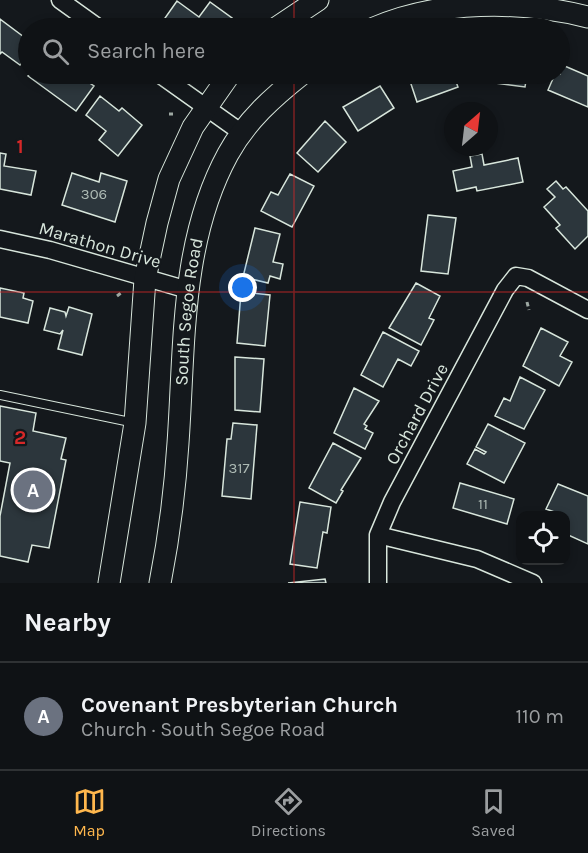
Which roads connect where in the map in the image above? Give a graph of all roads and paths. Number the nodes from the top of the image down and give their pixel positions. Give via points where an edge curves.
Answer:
1 (60, 0) edge
2 (318, 0) edge
3 (588, 16) edge
4 (85, 18) edge
5 (291, 18) edge
6 (405, 18) edge
7 (173, 84) edge
8 (222, 84) edge
9 (289, 84) edge
10 (205, 106) junction
11 (242, 133) junction
12 (0, 239) edge
13 (145, 279) junction
14 (189, 290) junction
15 (121, 293) dead end
16 (117, 296) dead end
17 (527, 302) dead end
18 (529, 310) dead end
19 (588, 310) edge
20 (0, 395) edge
21 (135, 423) junction
22 (378, 535) junction
23 (109, 583) edge
24 (160, 583) edge
25 (378, 583) edge
26 (533, 583) edge

1 - 4 street
2 - 5 street
3 - 6 street via 526,4 463,3
7 - 10 street
8 - 10 street
9 - 11 street, South Segoe Road via 267,101
10 - 11 street
10 - 13 street via 169,179
11 - 14 street, South Segoe Road via 228,154 199,229
12 - 13 street, Marathon Drive
13 - 14 street, Marathon Drive
13 - 21 street
14 - 24 street, South Segoe Road via 178,445
15 - 16 path
17 - 18 path
19 - 22 street, Orchard Drive via 516,276 392,502
20 - 21 lane
21 - 23 street
22 - 25 street, Orchard Drive
22 - 26 street via 477,559

